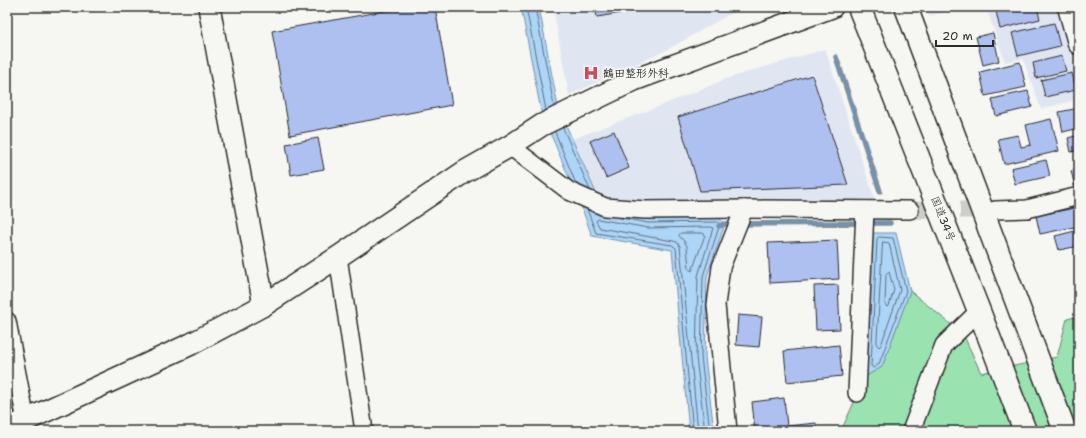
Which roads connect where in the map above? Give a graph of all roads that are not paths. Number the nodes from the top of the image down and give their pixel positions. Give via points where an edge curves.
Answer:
1 (209, 7) edge
2 (832, 7) edge
3 (860, 7) edge
4 (906, 7) edge
5 (1069, 7) edge
6 (1079, 43) edge
7 (510, 146) junction
8 (1079, 196) edge
9 (744, 209) junction
10 (865, 210) junction
11 (910, 210) tunnel mouth
12 (995, 210) tunnel mouth
13 (338, 257) junction
14 (264, 305) junction
15 (979, 311) junction
16 (7, 321) edge
17 (857, 394) dead end
18 (26, 421) junction
19 (7, 429) edge
20 (364, 431) edge
21 (728, 431) edge
22 (911, 431) edge
23 (1025, 431) edge
24 (1065, 431) edge

1 - 14 street
2 - 7 street via 634,80 542,125
3 - 15 main road, 国道34号
4 - 24 main road
5 - 6 main road
7 - 9 street via 569,191 606,207 646,210
7 - 13 street via 464,172
8 - 12 street via 1027,209
9 - 10 street
9 - 21 street via 721,267 716,305
10 - 11 street
10 - 17 street
13 - 14 street
13 - 20 street
14 - 18 street via 191,344
15 - 22 street via 944,345
15 - 23 main road, 国道34号
16 - 18 street
18 - 19 street

